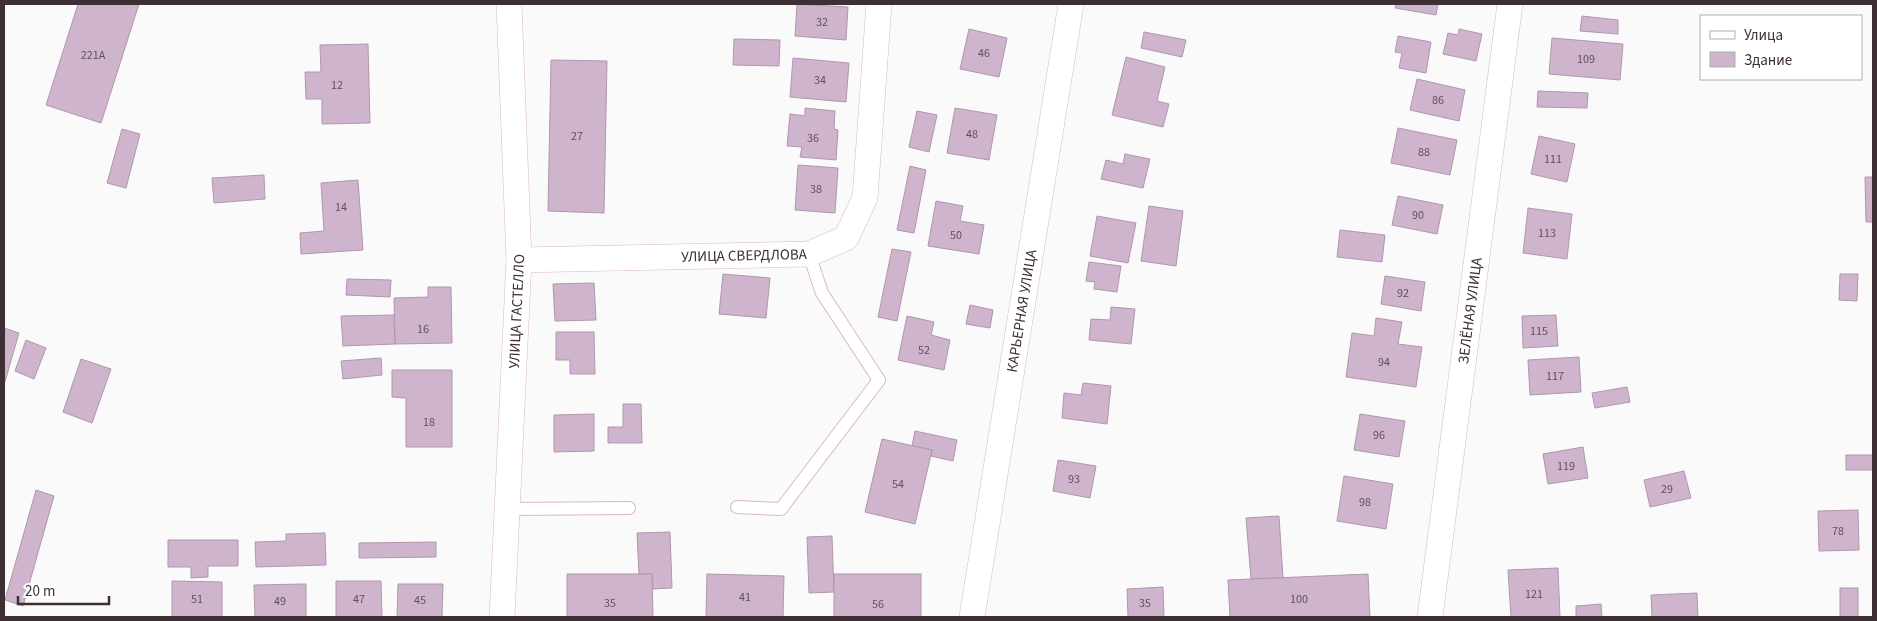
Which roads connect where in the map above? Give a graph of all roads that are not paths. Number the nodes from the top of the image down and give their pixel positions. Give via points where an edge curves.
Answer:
1 (508, 4) edge
2 (879, 4) edge
3 (1070, 4) edge
4 (1510, 4) edge
5 (809, 254) junction
6 (518, 260) junction
7 (737, 507) dead end
8 (629, 508) dead end
9 (508, 509) junction
10 (502, 617) edge
11 (972, 617) edge
12 (1430, 617) edge

1 - 6 street, УЛИЦА ГАСТЕЛЛО
2 - 5 street, УЛИЦА СВЕРДЛОВА via 865,198 846,238
3 - 11 street, КАРЬЕРНАЯ УЛИЦА
4 - 12 street, ЗЕЛЁНАЯ УЛИЦА
5 - 6 street, УЛИЦА СВЕРДЛОВА
5 - 7 lane via 822,293 879,380 781,509
6 - 9 street, УЛИЦА ГАСТЕЛЛО
8 - 9 lane
9 - 10 street, УЛИЦА ГАСТЕЛЛО

